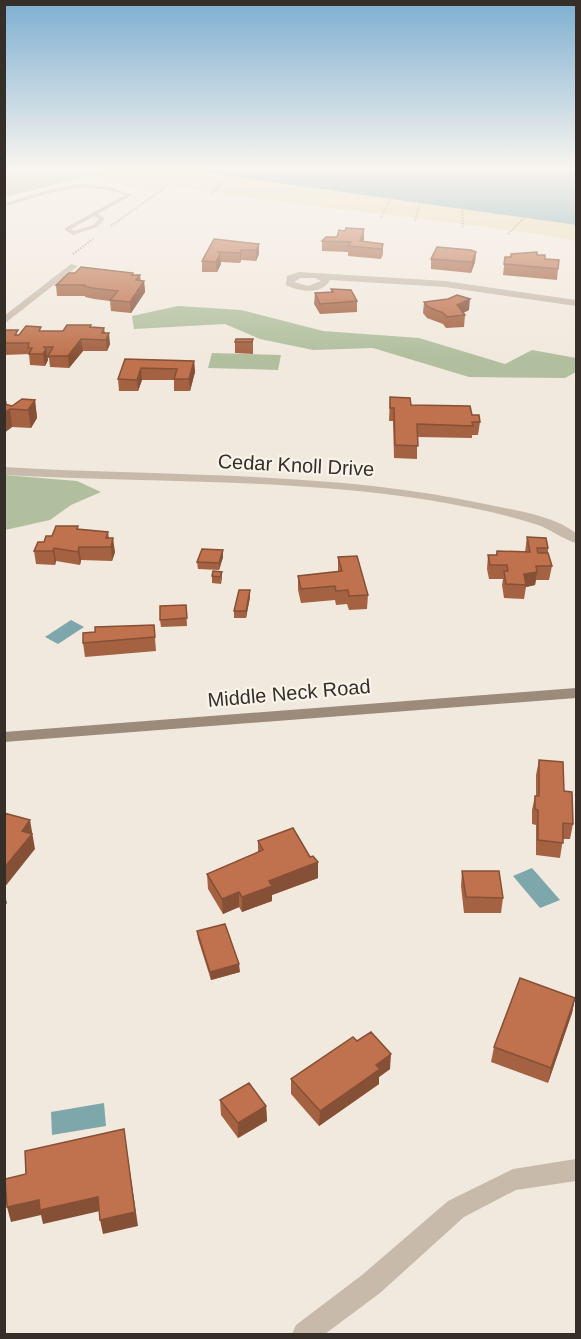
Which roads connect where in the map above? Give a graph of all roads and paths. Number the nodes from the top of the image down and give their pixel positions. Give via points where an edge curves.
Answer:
1 (69, 232) edge
2 (71, 236) dead end
3 (95, 238) dead end
4 (69, 257) dead end
5 (74, 266) dead end
6 (322, 277) dead end
7 (576, 303) edge
8 (4, 321) edge
9 (4, 471) edge
10 (576, 539) edge
11 (576, 693) edge
12 (4, 737) edge
13 (576, 1170) edge
14 (305, 1335) edge

1 - 2 lane
3 - 4 path
5 - 8 street
6 - 7 street via 445,284
9 - 10 street, Cedar Knoll Drive via 338,484 402,491 454,499 541,521
11 - 12 street, Middle Neck Road
13 - 14 street via 513,1180 456,1209 371,1284

